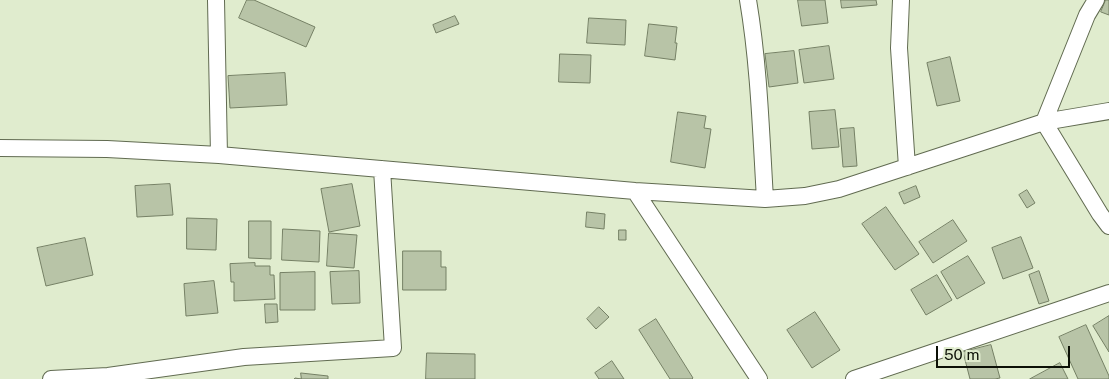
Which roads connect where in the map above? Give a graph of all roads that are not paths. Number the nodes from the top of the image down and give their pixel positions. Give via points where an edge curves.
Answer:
1 (216, 0) edge
2 (748, 0) edge
3 (901, 0) edge
4 (1096, 0) edge
5 (1109, 111) edge
6 (1044, 122) junction
7 (0, 148) edge
8 (219, 155) junction
9 (907, 166) junction
10 (382, 169) junction
11 (635, 191) junction
12 (766, 199) junction
13 (1109, 226) edge
14 (1109, 293) edge
15 (51, 379) edge
16 (759, 379) edge
17 (854, 379) edge

1 - 8 street
2 - 12 street
3 - 9 street via 899,48
4 - 6 street
5 - 6 street
6 - 9 street
6 - 13 street
7 - 8 street via 107,148
8 - 10 street
9 - 12 street via 839,189
10 - 11 street
10 - 15 street via 393,348 244,357 108,376
11 - 12 street
11 - 16 street
14 - 17 street

